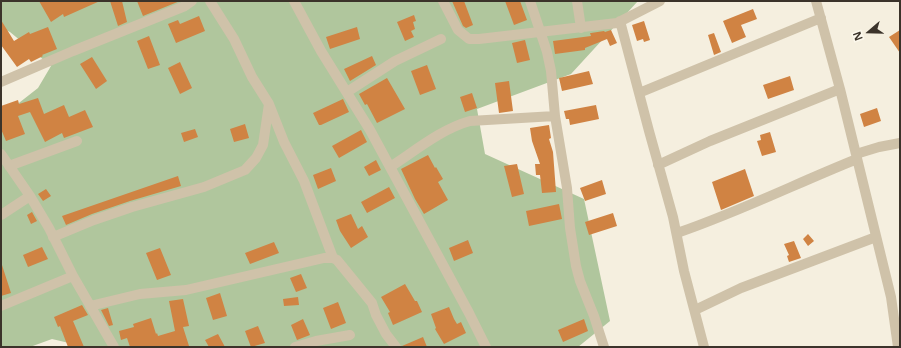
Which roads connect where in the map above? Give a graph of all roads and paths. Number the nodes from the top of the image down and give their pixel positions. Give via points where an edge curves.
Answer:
1 (192, 1) edge
2 (210, 1) edge
3 (294, 1) edge
4 (443, 1) edge
5 (530, 1) edge
6 (577, 1) edge
7 (660, 1) edge
8 (816, 1) edge
9 (821, 18) junction
10 (620, 21) junction
11 (581, 28) junction
12 (541, 31) junction
13 (441, 39) dead end
14 (1, 82) edge
15 (840, 89) junction
16 (347, 92) junction
17 (639, 93) junction
18 (269, 104) junction
19 (555, 116) junction
20 (77, 142) dead end
21 (900, 143) edge
22 (1, 154) edge
23 (857, 156) junction
24 (658, 164) junction
25 (9, 166) junction
26 (390, 167) junction
27 (30, 196) junction
28 (1, 215) edge
29 (677, 233) junction
30 (53, 237) junction
31 (876, 237) junction
32 (333, 258) junction
33 (73, 276) junction
34 (1, 306) edge
35 (90, 306) junction
36 (695, 310) junction
37 (350, 335) dead end
38 (114, 347) edge
39 (296, 347) edge
40 (396, 347) edge
41 (486, 347) edge
42 (604, 347) edge
43 (704, 347) edge
44 (898, 347) edge

1 - 14 street
2 - 18 street
3 - 16 street
4 - 12 street via 458,30 469,39
5 - 12 street
6 - 11 street
7 - 10 street
8 - 9 street
9 - 15 street
9 - 17 street
10 - 11 street
10 - 17 street
11 - 12 street
12 - 19 street via 551,71
13 - 16 street via 395,61
15 - 23 street
15 - 24 street
16 - 26 street
17 - 24 street
18 - 30 street via 263,145 245,170 204,187 126,209
18 - 32 street via 284,142 304,181
19 - 26 street via 470,121 460,124
19 - 42 street via 576,266
20 - 25 street
21 - 23 street via 878,147
22 - 25 street
23 - 29 street via 769,197
23 - 31 street
24 - 29 street
25 - 27 street
26 - 41 street
27 - 28 street
27 - 30 street
29 - 36 street
30 - 33 street
31 - 36 street via 741,288
31 - 44 street via 891,297
32 - 35 street via 186,290 140,294
32 - 40 street via 372,303 386,334
33 - 34 street
33 - 35 street
35 - 38 street
36 - 43 street
37 - 39 street

